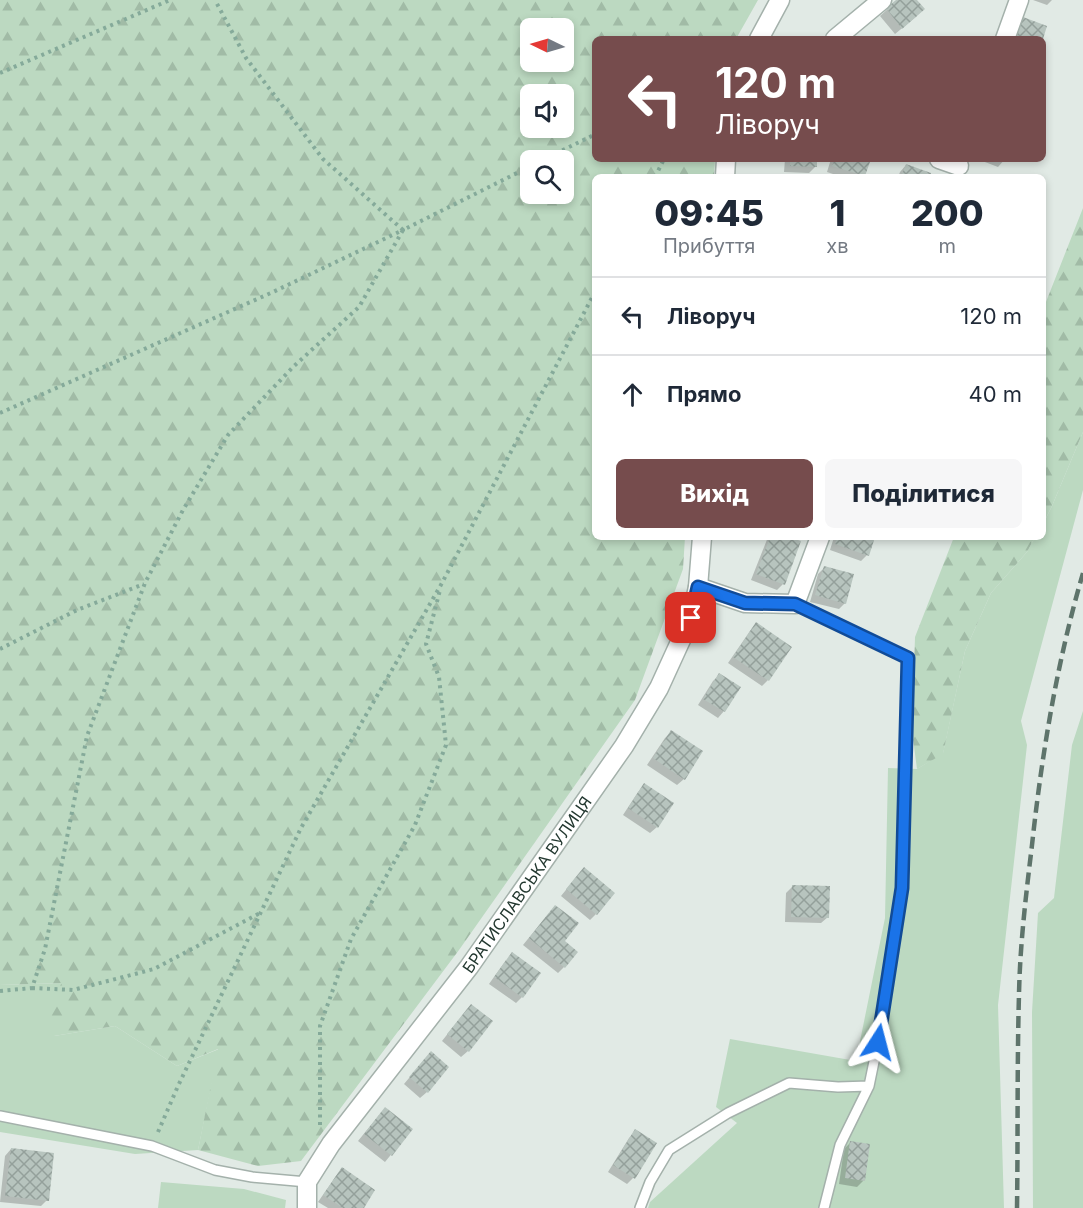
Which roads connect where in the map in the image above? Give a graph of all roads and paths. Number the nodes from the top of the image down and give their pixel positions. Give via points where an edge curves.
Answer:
1 (170, 0) edge
2 (215, 0) edge
3 (780, 0) edge
4 (882, 0) edge
5 (1019, 0) edge
6 (761, 36) edge
7 (839, 36) edge
8 (1006, 36) edge
9 (0, 74) edge
10 (592, 136) edge
11 (563, 150) edge
12 (520, 172) edge
13 (403, 230) junction
14 (592, 298) edge
15 (0, 413) edge
16 (702, 540) edge
17 (819, 540) edge
18 (145, 583) junction
19 (442, 583) junction
20 (698, 587) junction
21 (795, 604) junction
22 (0, 649) edge
23 (261, 913) junction
24 (32, 988) junction
25 (0, 991) edge
26 (869, 1086) junction
27 (0, 1116) edge
28 (318, 1131) dead end
29 (152, 1146) junction
30 (307, 1182) junction
31 (307, 1208) edge
32 (640, 1208) edge
33 (824, 1208) edge

1 - 9 path
2 - 13 path via 246,58 323,159
3 - 6 street
4 - 7 street
5 - 8 street
10 - 11 path
12 - 13 path
13 - 15 path
13 - 18 path via 359,307 294,366 228,435
14 - 19 path
16 - 20 street, БРАТИСЛАВСЬКА ВУЛИЦЯ
17 - 21 street
18 - 22 path via 77,610
18 - 24 path via 87,736 45,949
19 - 23 path via 300,828
19 - 28 path via 426,644 439,677 446,745 415,825 351,939 320,1026
20 - 21 street via 745,603
20 - 30 street, БРАТИСЛАВСЬКА ВУЛИЦЯ via 691,618 663,678 624,746 470,967 330,1144
21 - 26 lane via 908,658 902,888
23 - 24 path via 154,969 74,990
23 - 29 path
24 - 25 path
26 - 32 lane via 789,1083 728,1113 669,1150
26 - 33 lane via 840,1145
27 - 29 lane
29 - 30 lane via 215,1170
30 - 31 street

